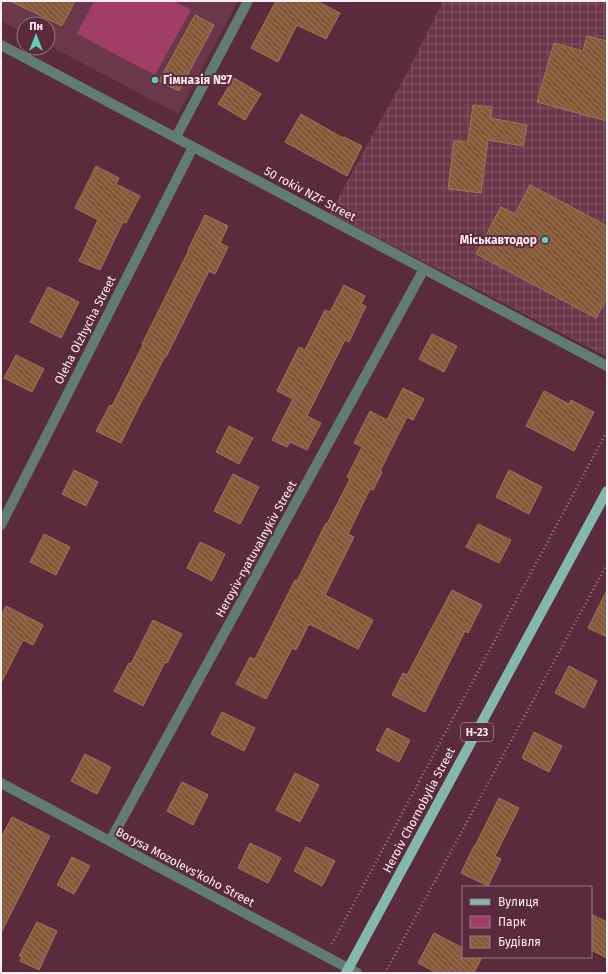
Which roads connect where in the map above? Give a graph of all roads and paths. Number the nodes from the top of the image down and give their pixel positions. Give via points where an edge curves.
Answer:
1 (248, 1) edge
2 (1, 45) edge
3 (176, 137) junction
4 (193, 147) junction
5 (424, 269) junction
6 (607, 366) edge
7 (607, 431) edge
8 (607, 491) edge
9 (1, 525) edge
10 (607, 564) edge
11 (1, 783) edge
12 (110, 841) junction
13 (325, 956) junction
14 (350, 972) edge
15 (385, 973) edge

1 - 3 street
2 - 3 street, 50 rokiv NZF Street
3 - 4 street, 50 rokiv NZF Street
4 - 5 street, 50 rokiv NZF Street
4 - 9 street, Oleha Olzhycha Street
5 - 6 street, 50 rokiv NZF Street
5 - 12 street, Heroyiv-ryatuvalnykiv Street
7 - 13 path
8 - 14 main road, Heroiv Chornobylia Street / Н-23
10 - 15 path
11 - 12 street, Borysa Mozolevs'koho Street
12 - 13 street, Borysa Mozolevs'koho Street
13 - 14 street, Borysa Mozolevs'koho Street

